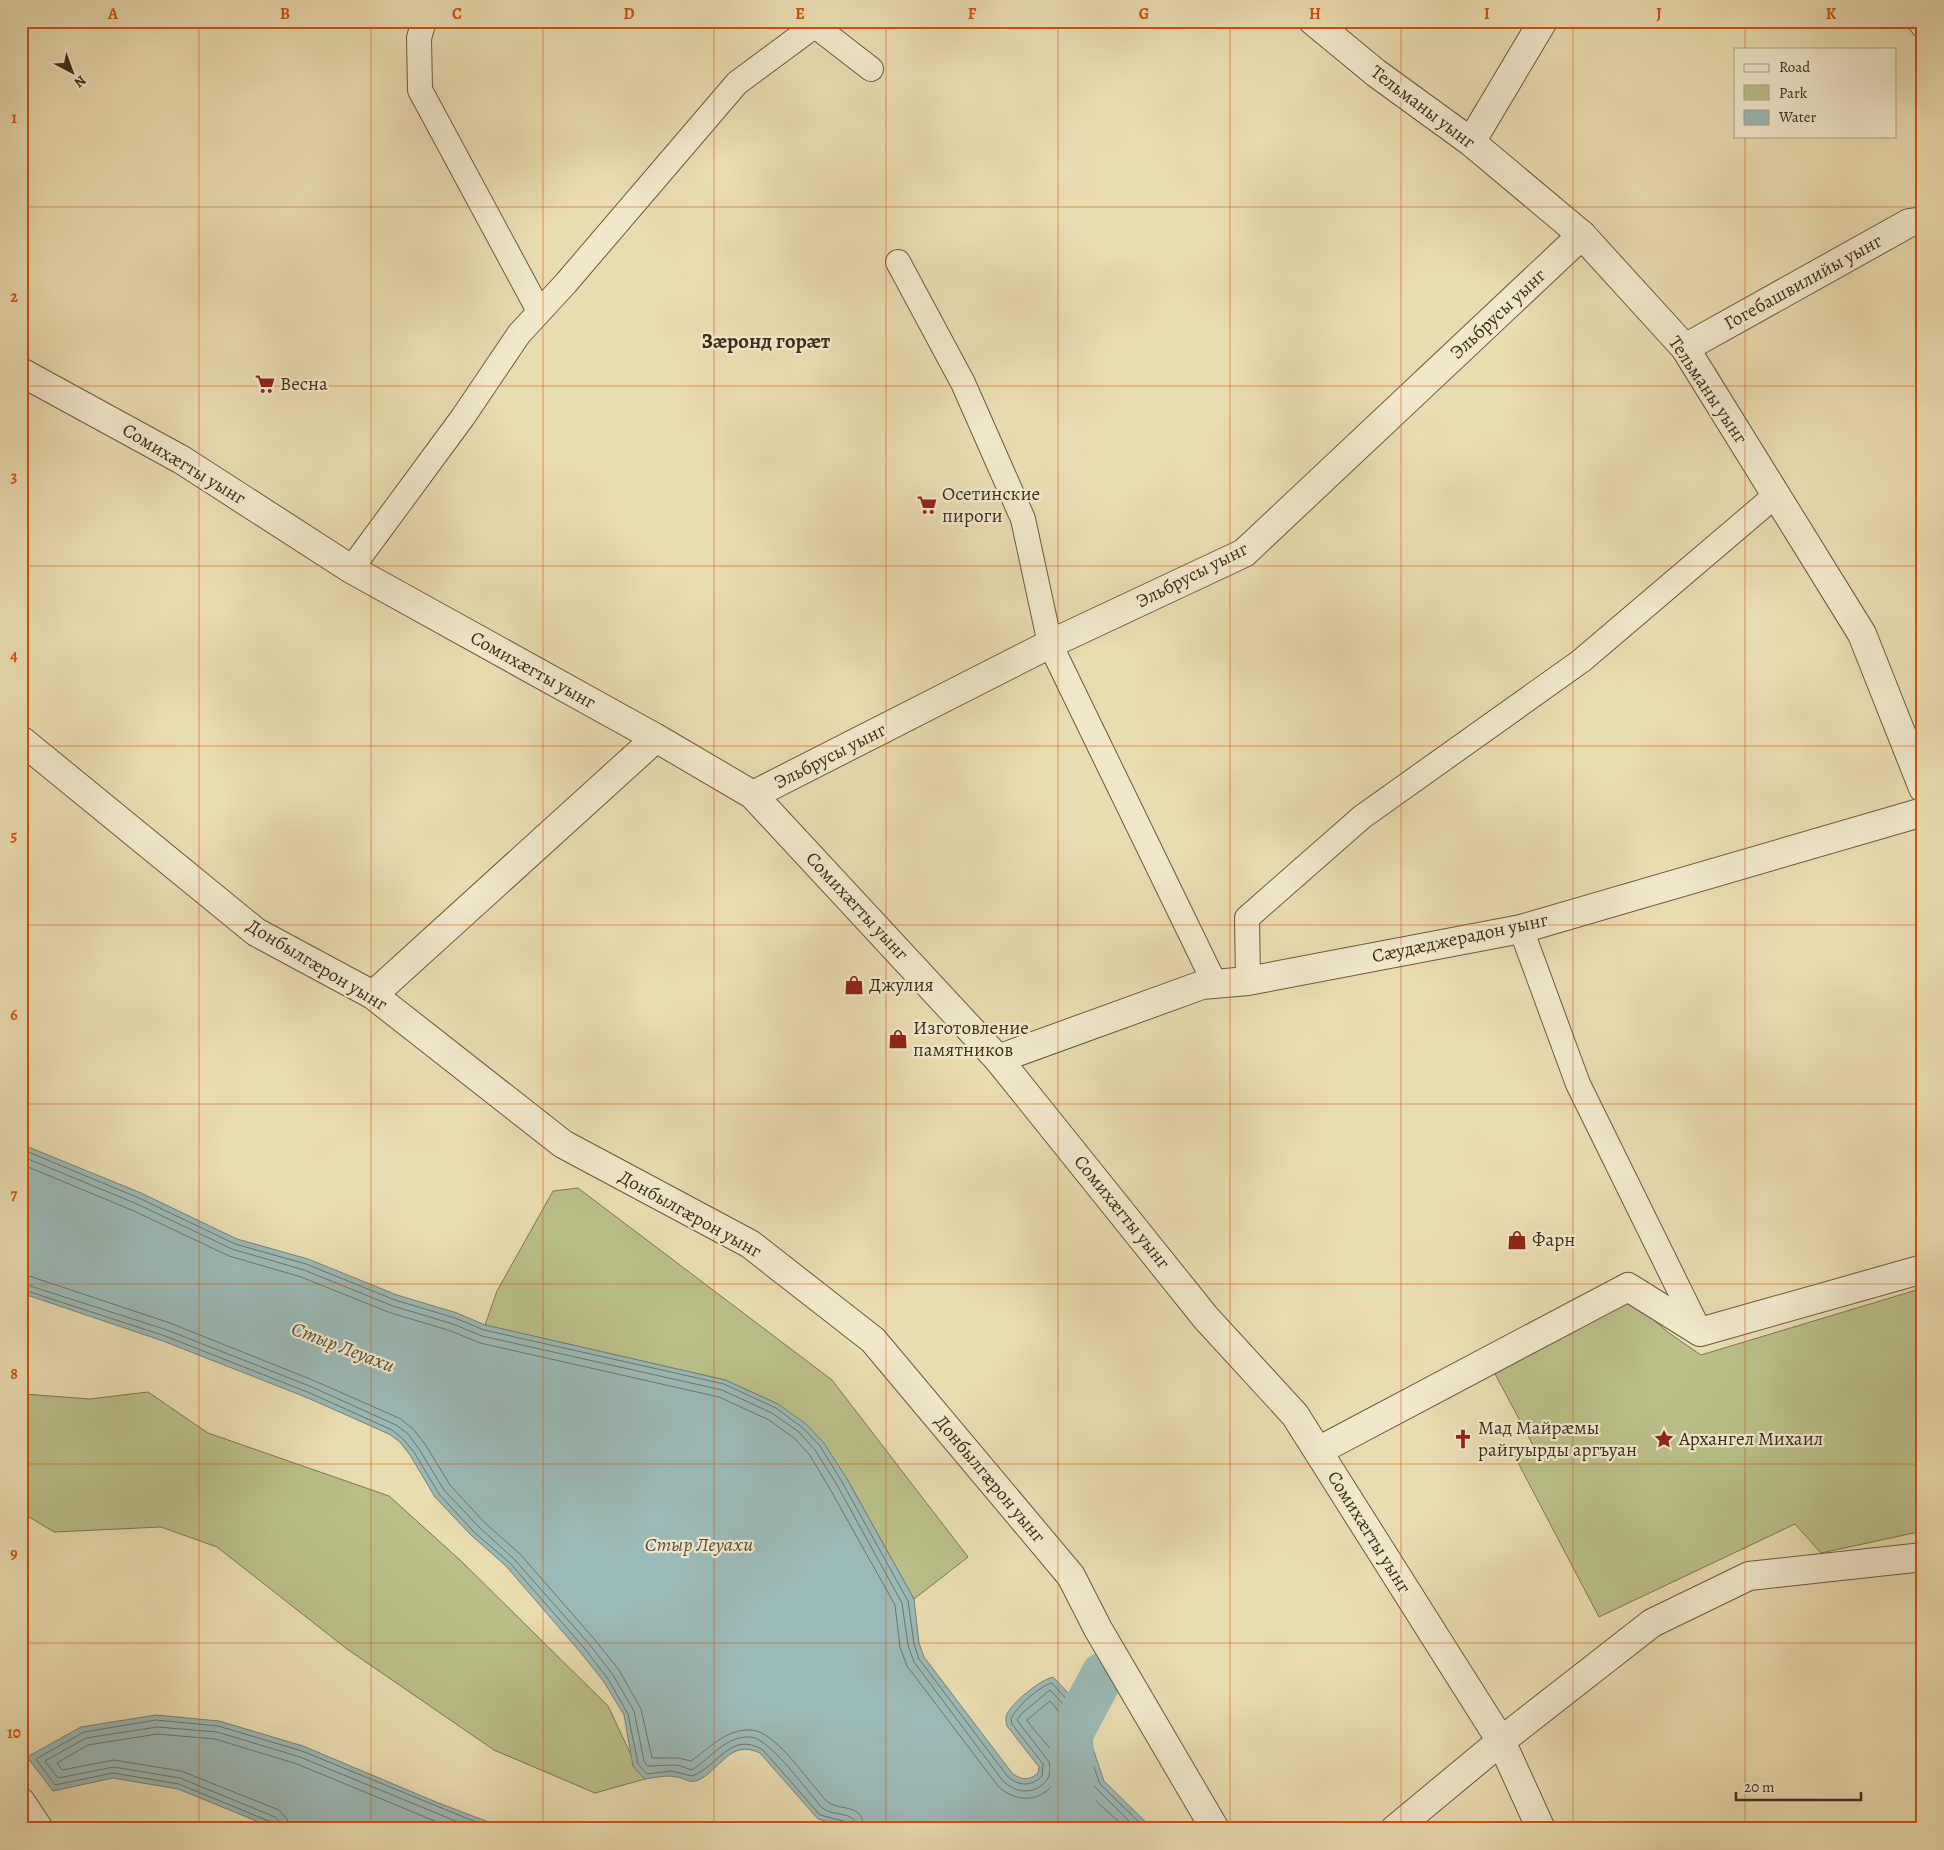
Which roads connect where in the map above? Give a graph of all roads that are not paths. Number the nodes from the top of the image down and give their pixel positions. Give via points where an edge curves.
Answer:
1 (424, 21) edge
2 (1313, 21) edge
3 (1543, 21) edge
4 (1919, 21) edge
5 (812, 24) edge
6 (1923, 26) edge
7 (871, 69) dead end
8 (1471, 142) junction
9 (1923, 221) edge
10 (1582, 235) junction
11 (898, 262) dead end
12 (539, 311) junction
13 (1685, 348) junction
14 (21, 372) edge
15 (1776, 495) junction
16 (351, 569) junction
17 (1050, 644) junction
18 (656, 738) junction
19 (21, 740) edge
20 (1923, 788) edge
21 (753, 796) junction
22 (1923, 812) edge
23 (1521, 929) junction
24 (1248, 981) junction
25 (1215, 984) junction
26 (373, 995) junction
27 (998, 1059) junction
28 (1923, 1269) edge
29 (1700, 1332) junction
30 (1318, 1451) junction
31 (1923, 1557) edge
32 (1501, 1741) junction
33 (21, 1802) edge
34 (39, 1829) edge
35 (1215, 1829) edge
36 (1395, 1829) edge
37 (1541, 1829) edge

1 - 12 lane via 419,38 420,90
2 - 8 street, Тельманы уынг via 1376,73
3 - 8 street
4 - 6 lane
5 - 7 lane
5 - 12 lane via 737,83
8 - 10 street, Тельманы уынг
9 - 13 street, Гогебашвилийы уынг via 1909,223
10 - 13 street, Тельманы уынг
10 - 17 street, Эльбрусы уынг via 1244,553
11 - 17 lane via 963,382 1024,519
12 - 16 lane via 519,334 463,417
13 - 15 street, Тельманы уынг
14 - 16 street, Сомихæгты уынг via 182,460
15 - 20 street, Тельманы уынг via 1862,634
15 - 24 lane via 1581,662 1362,817 1247,918
16 - 18 street, Сомихæгты уынг
17 - 21 street, Эльбрусы уынг
17 - 25 lane
18 - 21 street, Сомихæгты уынг
18 - 26 street
19 - 26 street, Донбылгæрон уынг via 256,932
21 - 27 street, Сомихæгты уынг
22 - 23 street, Сæудæджерадон уынг
23 - 24 street, Сæудæджерадон уынг
23 - 29 lane via 1578,1084
24 - 25 street, Сæудæджерадон уынг
25 - 27 street, Сæудæджерадон уынг via 1202,985
26 - 35 street, Донбылгæрон уынг via 563,1144 750,1244 873,1340 1071,1576 1098,1629
27 - 30 street, Сомихæгты уынг via 1206,1318 1295,1415
28 - 29 street
29 - 30 street via 1628,1287
30 - 32 street, Сомихæгты уынг
31 - 32 street via 1749,1576 1652,1623
32 - 36 street
32 - 37 street, Сомихæгты уынг
33 - 34 street

